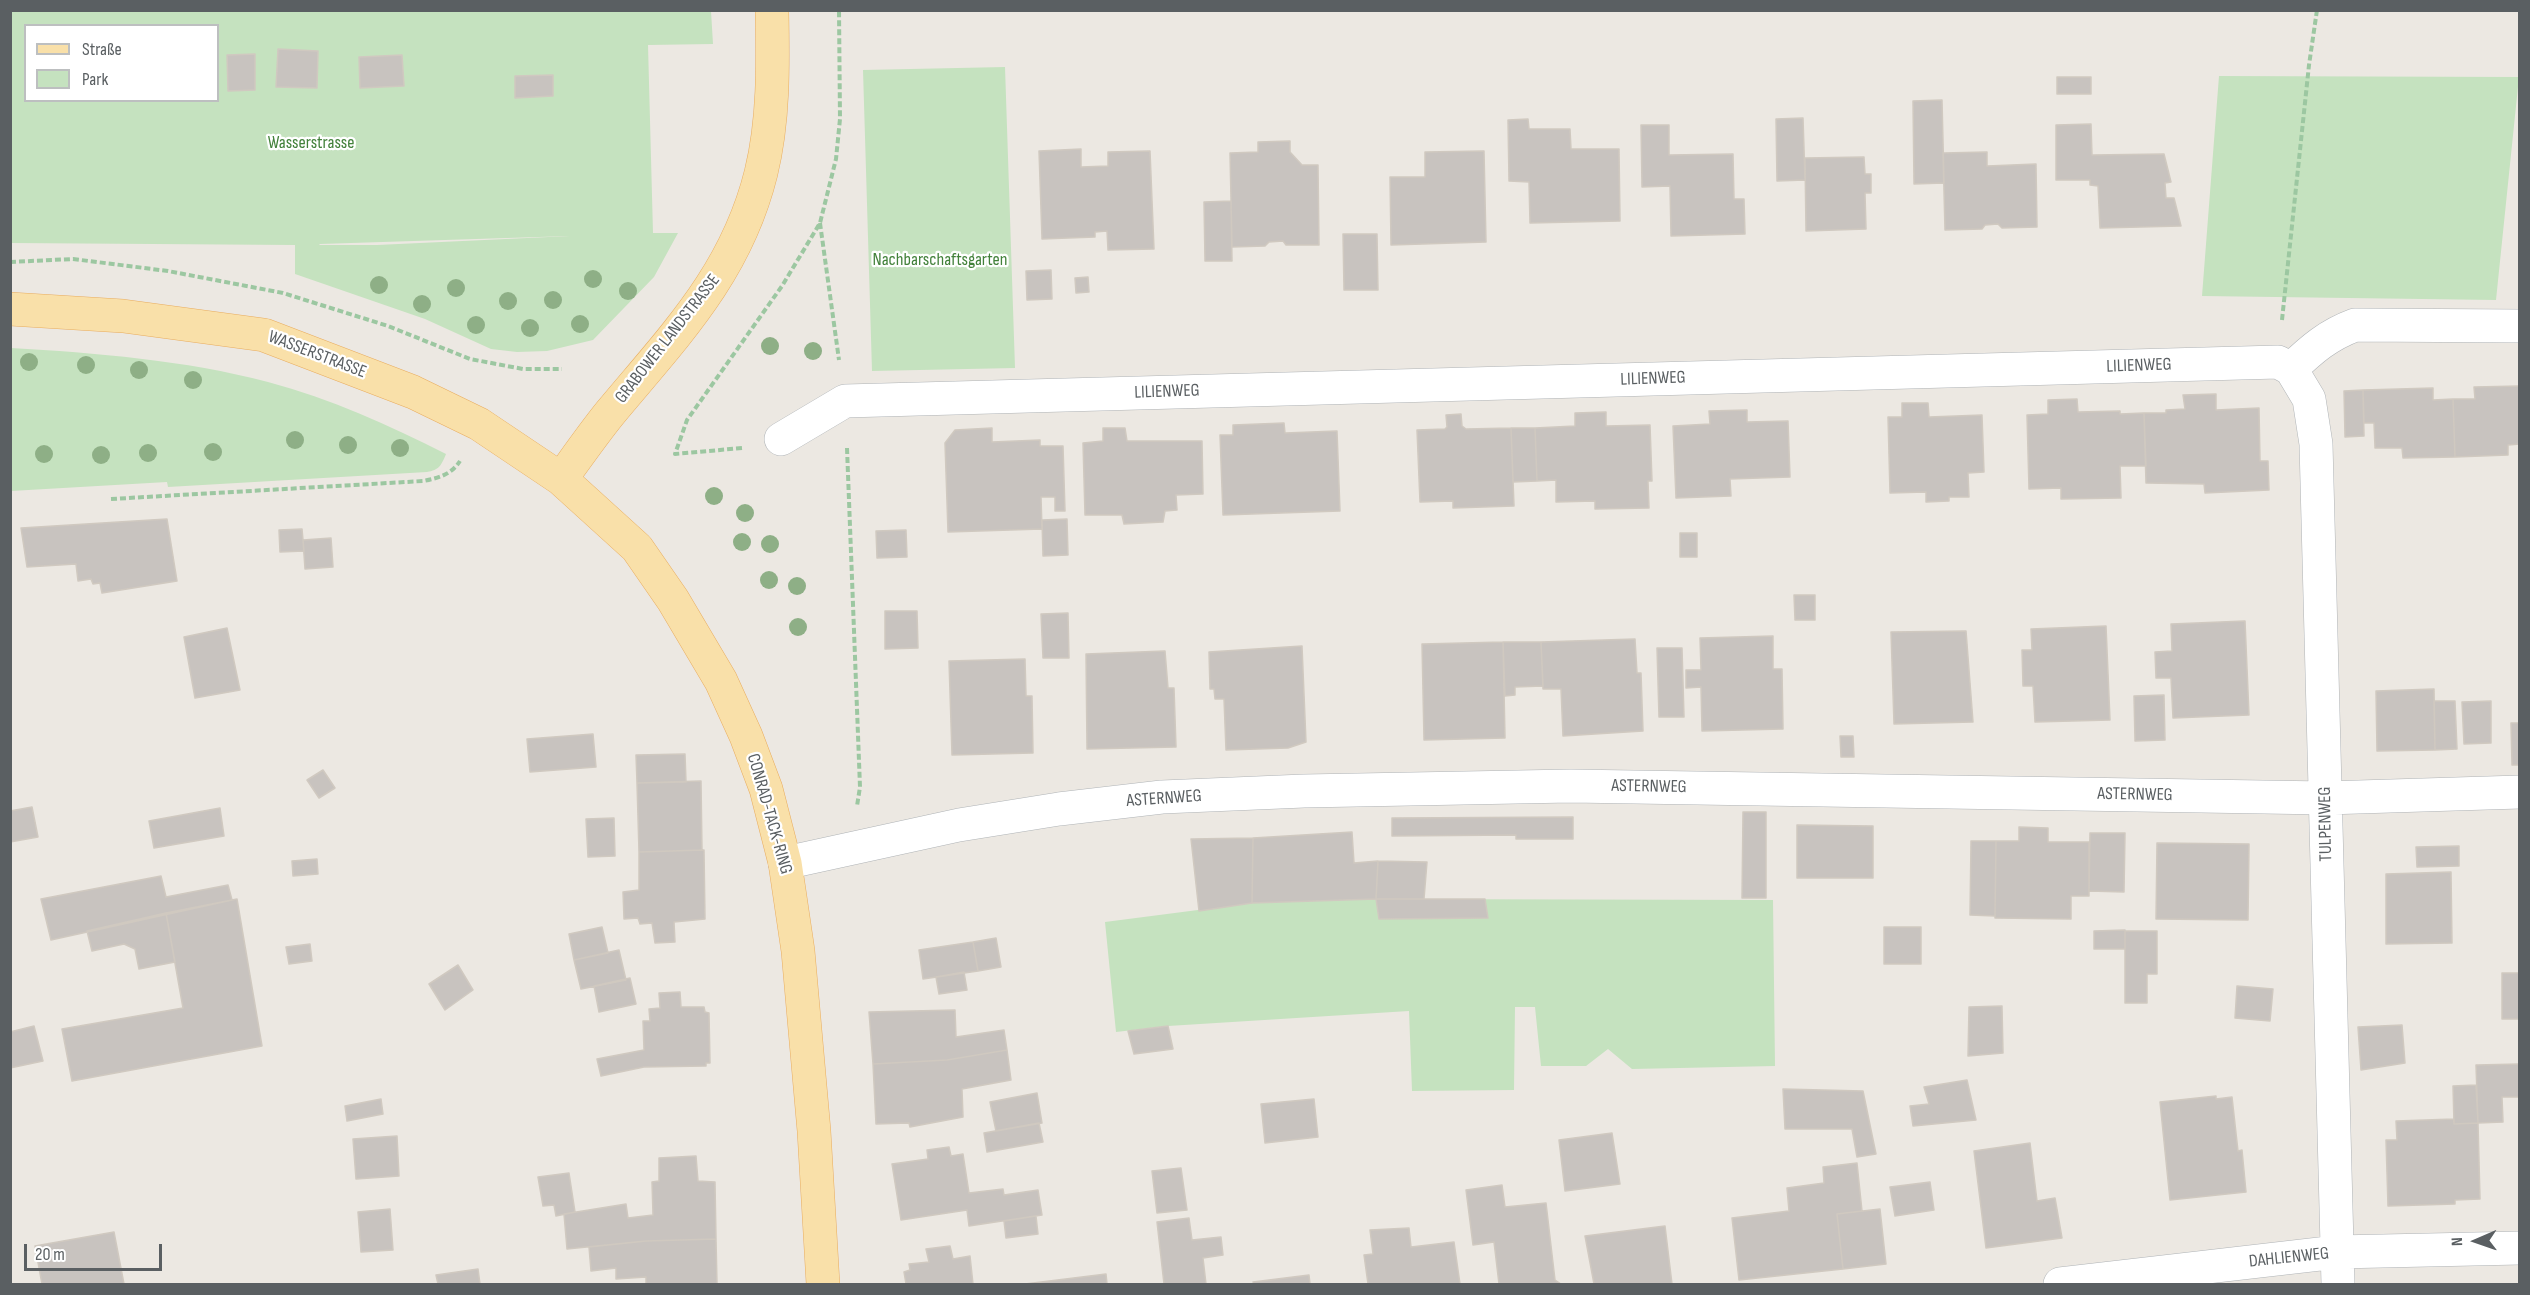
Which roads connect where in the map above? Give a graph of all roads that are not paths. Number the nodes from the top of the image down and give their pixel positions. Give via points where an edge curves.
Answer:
1 (772, 10) edge
2 (10, 309) edge
3 (2520, 326) edge
4 (2285, 366) junction
5 (781, 439) road end
6 (561, 479) junction
7 (2520, 792) edge
8 (2326, 798) junction
9 (785, 863) junction
10 (2520, 1248) edge
11 (2337, 1252) junction
12 (823, 1284) edge
13 (2060, 1284) edge
14 (2338, 1284) edge

1 - 6 main road, GRABOWER LANDSTRASSE via 770,123 750,212 735,246 699,306
2 - 6 main road, WASSERSTRASSE via 123,316 264,335 457,412
3 - 4 street via 2355,325 2333,333
4 - 5 street, LILIENWEG via 845,401
4 - 8 street, TULPENWEG via 2310,399 2316,444
6 - 9 main road, CONRAD-TACK-RING via 637,548 721,681 766,789
7 - 8 street, ASTERNWEG
8 - 9 street, ASTERNWEG via 1571,786 1304,791 1162,797 1059,808 958,825
8 - 11 street, TULPENWEG
9 - 12 main road, CONRAD-TACK-RING via 798,951
10 - 11 street, DAHLIENWEG
11 - 13 street, DAHLIENWEG
11 - 14 street, TULPENWEG

